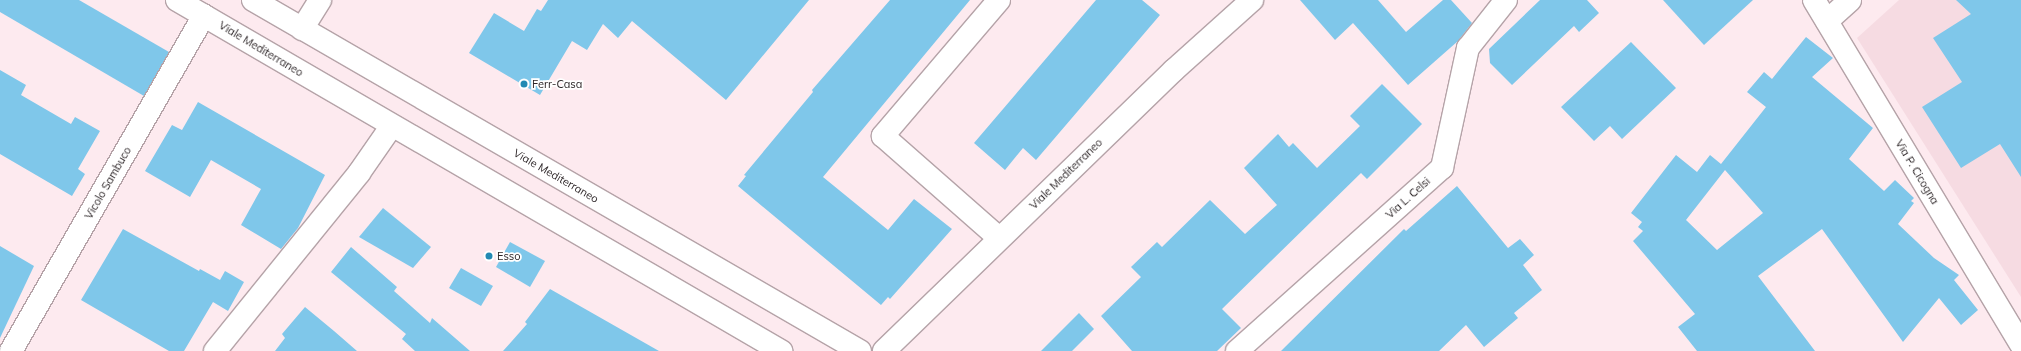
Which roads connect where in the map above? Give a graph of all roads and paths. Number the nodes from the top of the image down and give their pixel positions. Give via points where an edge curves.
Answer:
1 (177, 0) edge
2 (253, 0) edge
3 (320, 0) edge
4 (999, 0) edge
5 (1252, 0) edge
6 (1506, 0) edge
7 (1814, 0) edge
8 (1850, 0) edge
9 (204, 16) junction
10 (1827, 20) junction
11 (302, 29) junction
12 (391, 126) junction
13 (1000, 238) junction
14 (2021, 344) edge
15 (1238, 350) edge
16 (11, 351) edge
17 (215, 351) edge
18 (782, 351) edge
19 (860, 351) edge
20 (884, 351) edge

1 - 9 street, Viale Mediterraneo
2 - 11 street, Viale Mediterraneo
3 - 11 street
4 - 13 street via 883,136
5 - 13 street, Viale Mediterraneo via 1174,70
6 - 15 street, Via L. Celsi via 1468,48 1442,168
7 - 10 street, Via P. Cicogna
8 - 10 street
9 - 12 street, Viale Mediterraneo
9 - 16 street, Vicolo Sambuco
10 - 14 street, Via P. Cicogna
11 - 19 street, Viale Mediterraneo
12 - 17 street via 359,173
12 - 18 street, Viale Mediterraneo
13 - 20 street, Viale Mediterraneo

